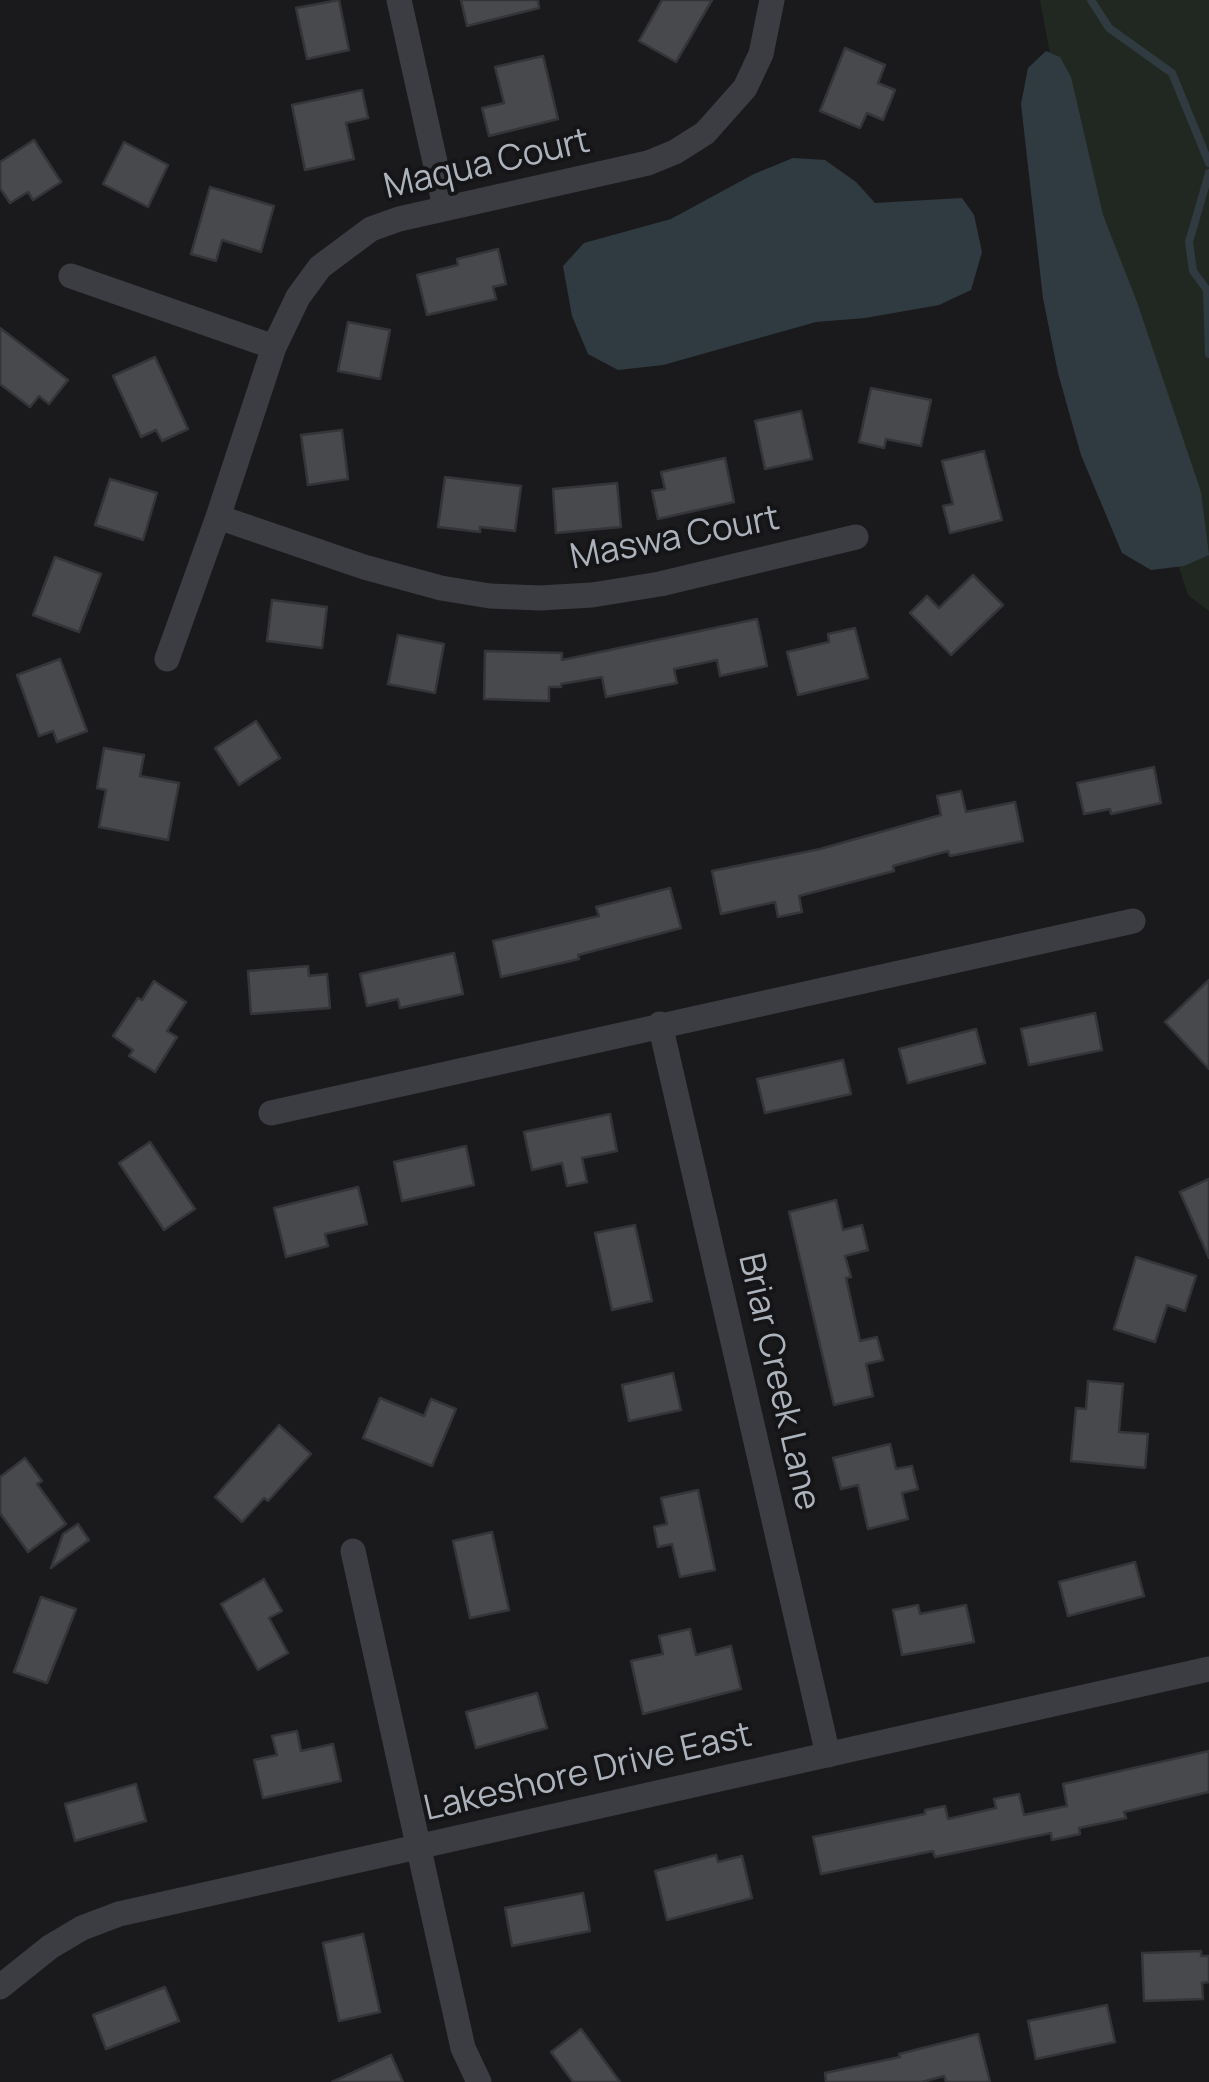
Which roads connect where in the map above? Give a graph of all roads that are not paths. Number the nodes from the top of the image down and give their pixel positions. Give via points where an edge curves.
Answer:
1 (399, 0) edge
2 (772, 0) edge
3 (446, 206) junction
4 (71, 276) dead end
5 (274, 348) junction
6 (218, 517) junction
7 (856, 537) dead end
8 (167, 659) dead end
9 (1133, 920) dead end
10 (660, 1024) junction
11 (271, 1113) dead end
12 (353, 1551) dead end
13 (1209, 1669) edge
14 (828, 1755) junction
15 (417, 1848) junction
16 (0, 1987) edge
17 (478, 2082) edge

1 - 3 street
2 - 3 street, Maqua Court via 762,54 746,88 705,133 675,152
3 - 5 street, Maqua Court via 372,229 345,245 298,297
4 - 5 street
5 - 6 street, Maqua Court
6 - 7 street, Maswa Court via 364,567 506,597 643,587
6 - 8 street, Maqua Court
9 - 10 street
10 - 11 street
10 - 14 street, Briar Creek Lane
12 - 15 street
13 - 14 street, Lakeshore Drive East
14 - 15 street, Lakeshore Drive East
15 - 16 street, Lakeshore Drive East via 118,1914 50,1947
15 - 17 street

